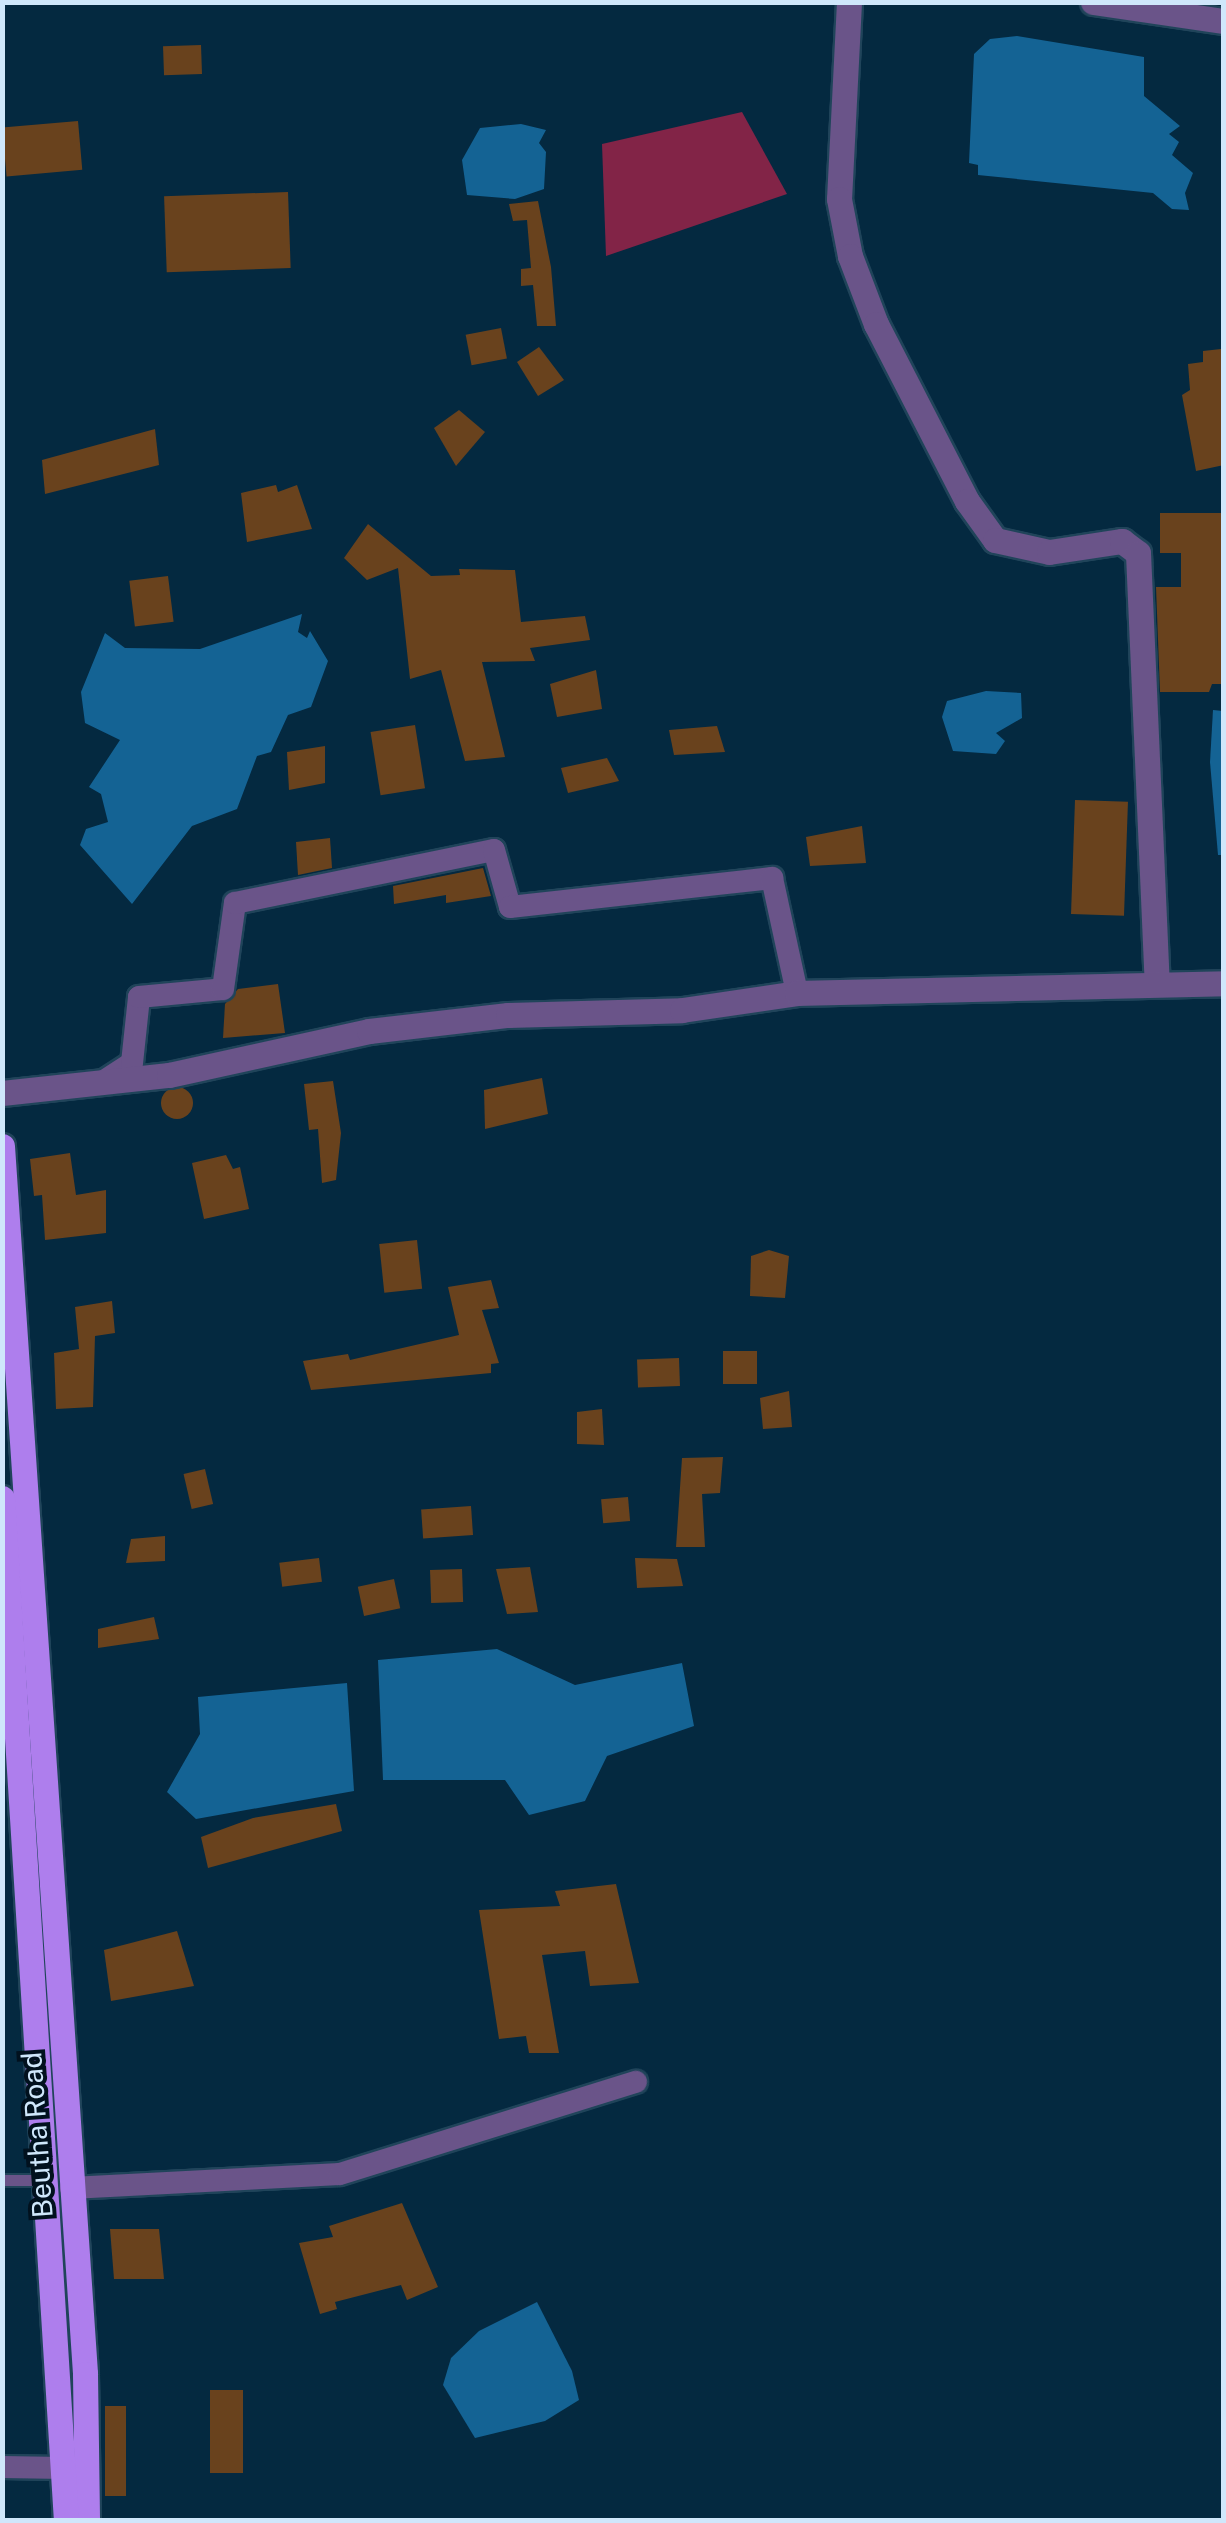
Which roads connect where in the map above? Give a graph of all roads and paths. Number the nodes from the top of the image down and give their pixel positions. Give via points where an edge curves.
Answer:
1 (849, 2) edge
2 (1093, 2) edge
3 (1224, 22) edge
4 (1157, 980) junction
5 (1224, 983) edge
6 (796, 994) junction
7 (100, 1082) junction
8 (2, 1094) edge
9 (2, 1146) edge
10 (2, 1498) edge
11 (636, 2082) dead end
12 (2, 2180) edge
13 (44, 2180) junction
14 (71, 2188) junction
15 (2, 2466) edge
16 (63, 2468) junction
17 (66, 2520) edge
18 (87, 2520) edge

1 - 4 street via 838,198 850,256 888,348 967,501 995,540 1049,552 1122,541 1138,553
2 - 3 street
4 - 5 street
4 - 6 street
6 - 7 street via 682,1010 508,1015 369,1032 207,1069
6 - 7 street via 772,878 510,907 494,850 235,903 223,989 139,996 132,1063
7 - 8 street
9 - 14 main road, Beutha Road
10 - 13 main road, Beutha Road
11 - 14 street via 340,2174
12 - 13 lane
13 - 16 main road, Beutha Road
14 - 18 main road, Beutha Road via 86,2374
15 - 16 street
16 - 17 main road, Beutha Road

